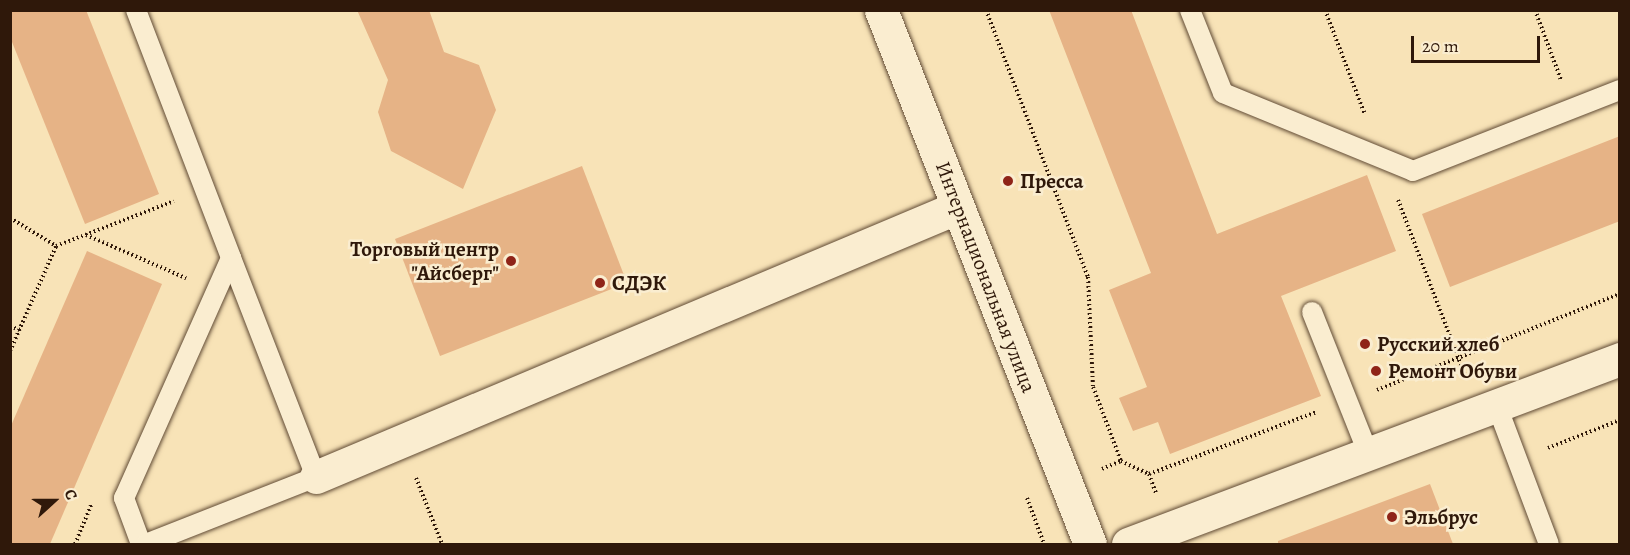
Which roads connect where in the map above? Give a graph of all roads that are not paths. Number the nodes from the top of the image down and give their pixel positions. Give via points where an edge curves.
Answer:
1 (136, 10) edge
2 (881, 10) edge
3 (1190, 10) edge
4 (1620, 90) edge
5 (958, 207) junction
6 (231, 258) junction
7 (1312, 312) dead end
8 (1620, 359) edge
9 (1488, 409) junction
10 (1369, 455) junction
11 (316, 477) junction
12 (141, 544) edge
13 (146, 544) edge
14 (1090, 544) edge
15 (1128, 544) edge
16 (1549, 544) edge

1 - 6 lane
2 - 5 street, Интернациональная улица
3 - 4 lane via 1223,93 1413,171
5 - 11 street
5 - 14 street, Интернациональная улица
6 - 11 lane
6 - 12 lane via 124,498
7 - 10 lane
8 - 9 street
9 - 10 street
9 - 16 lane via 1517,460
10 - 15 street
11 - 13 lane

